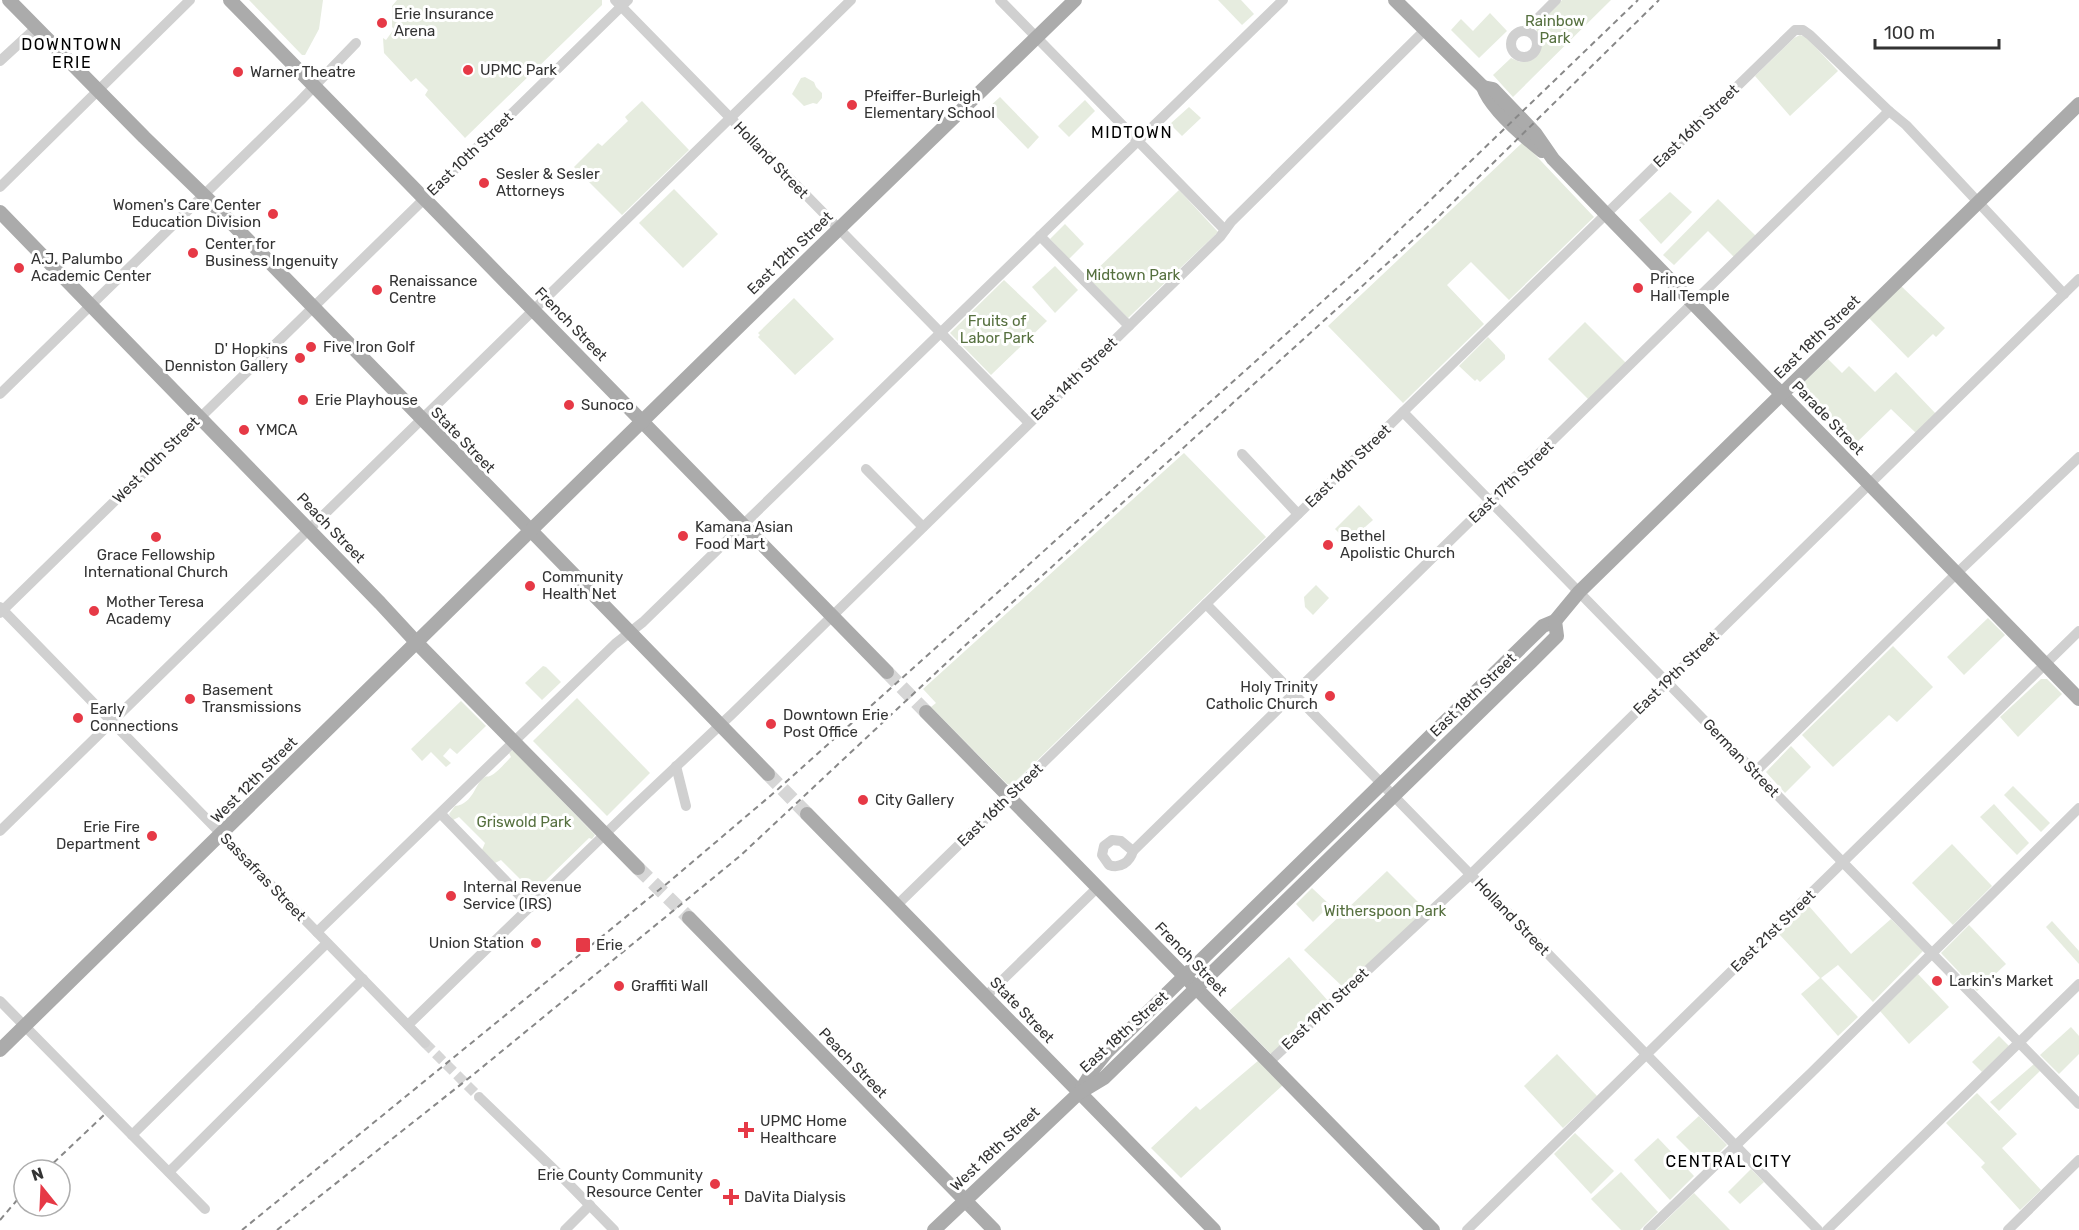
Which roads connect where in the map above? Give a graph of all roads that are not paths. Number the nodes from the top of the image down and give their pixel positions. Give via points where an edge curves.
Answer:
1 (9, 0) edge
2 (190, 0) edge
3 (230, 0) edge
4 (851, 0) edge
5 (1000, 0) edge
6 (1075, 0) edge
7 (1283, 0) edge
8 (1396, 0) edge
9 (1556, 0) edge
10 (622, 2) edge
11 (36, 28) junction
12 (1425, 30) junction
13 (1526, 30) dead end
14 (1037, 38) junction
15 (356, 43) dead end
16 (0, 61) edge
17 (313, 86) junction
18 (99, 91) junction
19 (2079, 104) edge
20 (1889, 111) junction
21 (730, 118) junction
22 (1138, 141) junction
23 (0, 187) edge
24 (203, 195) junction
25 (424, 198) junction
26 (1978, 203) junction
27 (0, 212) edge
28 (1606, 214) junction
29 (838, 229) junction
30 (1225, 230) junction
31 (1040, 236) junction
32 (2079, 279) edge
33 (2064, 294) junction
34 (1694, 304) junction
35 (91, 305) junction
36 (312, 307) junction
37 (534, 310) junction
38 (1129, 326) junction
39 (940, 333) junction
40 (0, 394) edge
41 (1782, 395) junction
42 (1403, 412) junction
43 (200, 417) junction
44 (421, 420) junction
45 (642, 421) junction
46 (1029, 423) junction
47 (1242, 454) dead end
48 (2079, 457) edge
49 (866, 469) dead end
50 (1869, 484) junction
51 (1490, 502) junction
52 (1299, 514) junction
53 (743, 525) junction
54 (922, 527) junction
55 (309, 530) junction
56 (530, 532) junction
57 (1956, 574) junction
58 (1579, 592) junction
59 (1206, 604) junction
60 (1, 610) edge
61 (832, 616) junction
62 (1555, 621) junction
63 (2079, 631) edge
64 (629, 633) junction
65 (417, 643) junction
66 (2045, 664) junction
67 (887, 672) tunnel mouth
68 (1667, 682) junction
69 (1295, 694) junction
70 (2079, 699) edge
71 (926, 712) tunnel mouth
72 (111, 722) junction
73 (720, 725) junction
74 (514, 742) junction
75 (676, 766) junction
76 (1755, 772) junction
77 (768, 774) tunnel mouth
78 (1382, 783) junction
79 (1008, 796) junction
80 (1394, 796) junction
81 (686, 806) dead end
82 (2079, 808) edge
83 (441, 814) junction
84 (807, 814) tunnel mouth
85 (0, 831) edge
86 (605, 834) junction
87 (222, 835) junction
88 (1133, 851) dead end
89 (1843, 862) junction
90 (638, 868) tunnel mouth
91 (1471, 874) junction
92 (1098, 887) junction
93 (896, 906) junction
94 (531, 907) junction
95 (689, 918) tunnel mouth
96 (317, 932) junction
97 (327, 943) junction
98 (1932, 954) junction
99 (1184, 976) junction
100 (363, 979) junction
101 (2079, 984) edge
102 (1197, 988) junction
103 (985, 997) junction
104 (0, 1001) edge
105 (408, 1025) junction
106 (24, 1026) junction
107 (425, 1042) tunnel mouth
108 (2019, 1042) junction
109 (0, 1050) edge
110 (1646, 1054) junction
111 (1269, 1062) junction
112 (1079, 1093) junction
113 (479, 1097) tunnel mouth
114 (2079, 1104) edge
115 (132, 1135) junction
116 (1736, 1146) junction
117 (2079, 1160) edge
118 (169, 1172) junction
119 (965, 1201) junction
120 (590, 1206) junction
121 (205, 1209) dead end
122 (565, 1230) edge
123 (614, 1230) edge
124 (934, 1230) edge
125 (994, 1230) edge
126 (1214, 1230) edge
127 (1432, 1230) edge
128 (1467, 1230) edge
129 (1648, 1230) edge
130 (1818, 1230) edge
131 (1827, 1230) edge
132 (2008, 1230) edge

1 - 11 main road, State Street
2 - 18 street
3 - 17 main road, French Street
4 - 21 street
5 - 14 street
6 - 14 main road, East 12th Street
7 - 22 street
8 - 12 main road, Parade Street
9 - 13 street
10 - 21 street, Holland Street
10 - 25 street, East 10th Street
11 - 16 street
11 - 18 main road, State Street
12 - 28 main road, Parade Street via 1483,87 1493,89
12 - 30 street, East 14th Street
14 - 22 street
14 - 29 main road, East 12th Street
15 - 17 street
17 - 24 street
17 - 25 main road, French Street
18 - 23 street
18 - 24 main road, State Street
19 - 26 main road, East 18th Street
20 - 26 street
20 - 28 street, East 16th Street via 1810,35 1795,30
20 - 34 street, East 17th Street
21 - 29 street, Holland Street
21 - 37 street
22 - 30 street
22 - 31 street
24 - 35 street
24 - 36 main road, State Street
25 - 36 street, East 10th Street
25 - 37 main road, French Street
26 - 33 street
26 - 41 main road, East 18th Street
27 - 35 main road, Peach Street
28 - 34 main road, Parade Street
28 - 42 street, East 16th Street
29 - 39 street, Holland Street
29 - 45 main road, East 12th Street
30 - 38 street, East 14th Street
31 - 38 street
31 - 39 street
32 - 33 street, East 19th Street
33 - 50 street, East 19th Street
34 - 41 main road, Parade Street
34 - 51 street, East 17th Street
35 - 40 street
35 - 43 main road, Peach Street
36 - 43 street, West 10th Street
36 - 44 main road, State Street
37 - 44 street
37 - 45 main road, French Street
38 - 46 street, East 14th Street
39 - 46 street, Holland Street
39 - 53 street
41 - 50 main road, Parade Street
41 - 58 main road, East 18th Street
42 - 51 street, German Street
42 - 52 street, East 16th Street
43 - 55 main road, Peach Street
43 - 60 street, West 10th Street
44 - 55 street
44 - 56 main road, State Street
45 - 53 main road, French Street
45 - 56 main road, East 12th Street
46 - 54 street, East 14th Street
47 - 52 street
48 - 57 street
49 - 54 street
50 - 57 main road, Parade Street
50 - 68 street, East 19th Street
51 - 58 street, German Street
51 - 69 street, East 17th Street
52 - 59 street, East 16th Street
53 - 61 main road, French Street
53 - 64 street
54 - 61 street, East 14th Street
55 - 65 main road, Peach Street
55 - 72 street
56 - 64 main road, State Street
56 - 65 main road, West 12th Street
57 - 66 main road, Parade Street
57 - 76 street
58 - 62 main road, East 18th Street
58 - 68 street, German Street
59 - 69 street, Holland Street
59 - 79 street, East 16th Street
60 - 72 street, Sassafras Street
61 - 67 main road, French Street
61 - 73 street, East 14th Street
62 - 78 main road, East 18th Street via 1543,627
62 - 80 main road, East 18th Street via 1557,636
63 - 66 street, East 21st Street
64 - 73 main road, State Street
64 - 74 street
65 - 74 main road, Peach Street
65 - 87 main road, West 12th Street
66 - 70 main road, Parade Street
66 - 89 street, East 21st Street
68 - 76 street, German Street
68 - 91 street, East 19th Street
69 - 78 street, Holland Street
69 - 88 street, East 17th Street
71 - 79 main road, French Street
72 - 85 street
72 - 87 street, Sassafras Street
73 - 75 street, East 14th Street
73 - 77 main road, State Street
74 - 83 street
74 - 86 main road, Peach Street
75 - 81 street
75 - 86 street, East 14th Street
76 - 89 street, German Street
78 - 80 street, Holland Street
78 - 99 main road, East 18th Street
79 - 92 main road, French Street
79 - 93 street, East 16th Street
80 - 91 street, Holland Street
80 - 102 main road, East 18th Street
82 - 98 street
83 - 94 street
83 - 96 street
84 - 93 main road, State Street
86 - 90 main road, Peach Street
86 - 94 street, East 14th Street
87 - 96 street, Sassafras Street
87 - 106 main road, West 12th Street
89 - 98 street, German Street
89 - 110 street, East 21st Street
91 - 110 street, Holland Street
91 - 111 street, East 19th Street
92 - 99 main road, French Street
92 - 103 street
93 - 103 main road, State Street
94 - 105 street, East 14th Street
95 - 119 main road, Peach Street
96 - 97 street, Sassafras Street
97 - 100 street, Sassafras Street
97 - 115 street
98 - 108 street, German Street
98 - 116 street
99 - 102 main road, French Street
99 - 112 main road, East 18th Street via 1107,1052
100 - 105 street, Sassafras Street
100 - 118 street
101 - 108 street
102 - 111 main road, French Street
102 - 112 main road, East 18th Street via 1104,1078
103 - 112 main road, State Street
104 - 106 street
105 - 107 street, Sassafras Street
106 - 109 main road, West 12th Street
106 - 115 street
108 - 114 street, German Street
108 - 131 street
110 - 116 street, Holland Street
110 - 128 street, East 21st Street
111 - 127 main road, French Street
112 - 119 main road, West 18th Street
112 - 126 main road, State Street
113 - 120 street
115 - 118 street
116 - 129 street
116 - 130 street, Holland Street
117 - 132 street
118 - 121 street
119 - 124 main road, West 18th Street
119 - 125 main road, Peach Street
120 - 122 street
120 - 123 street

